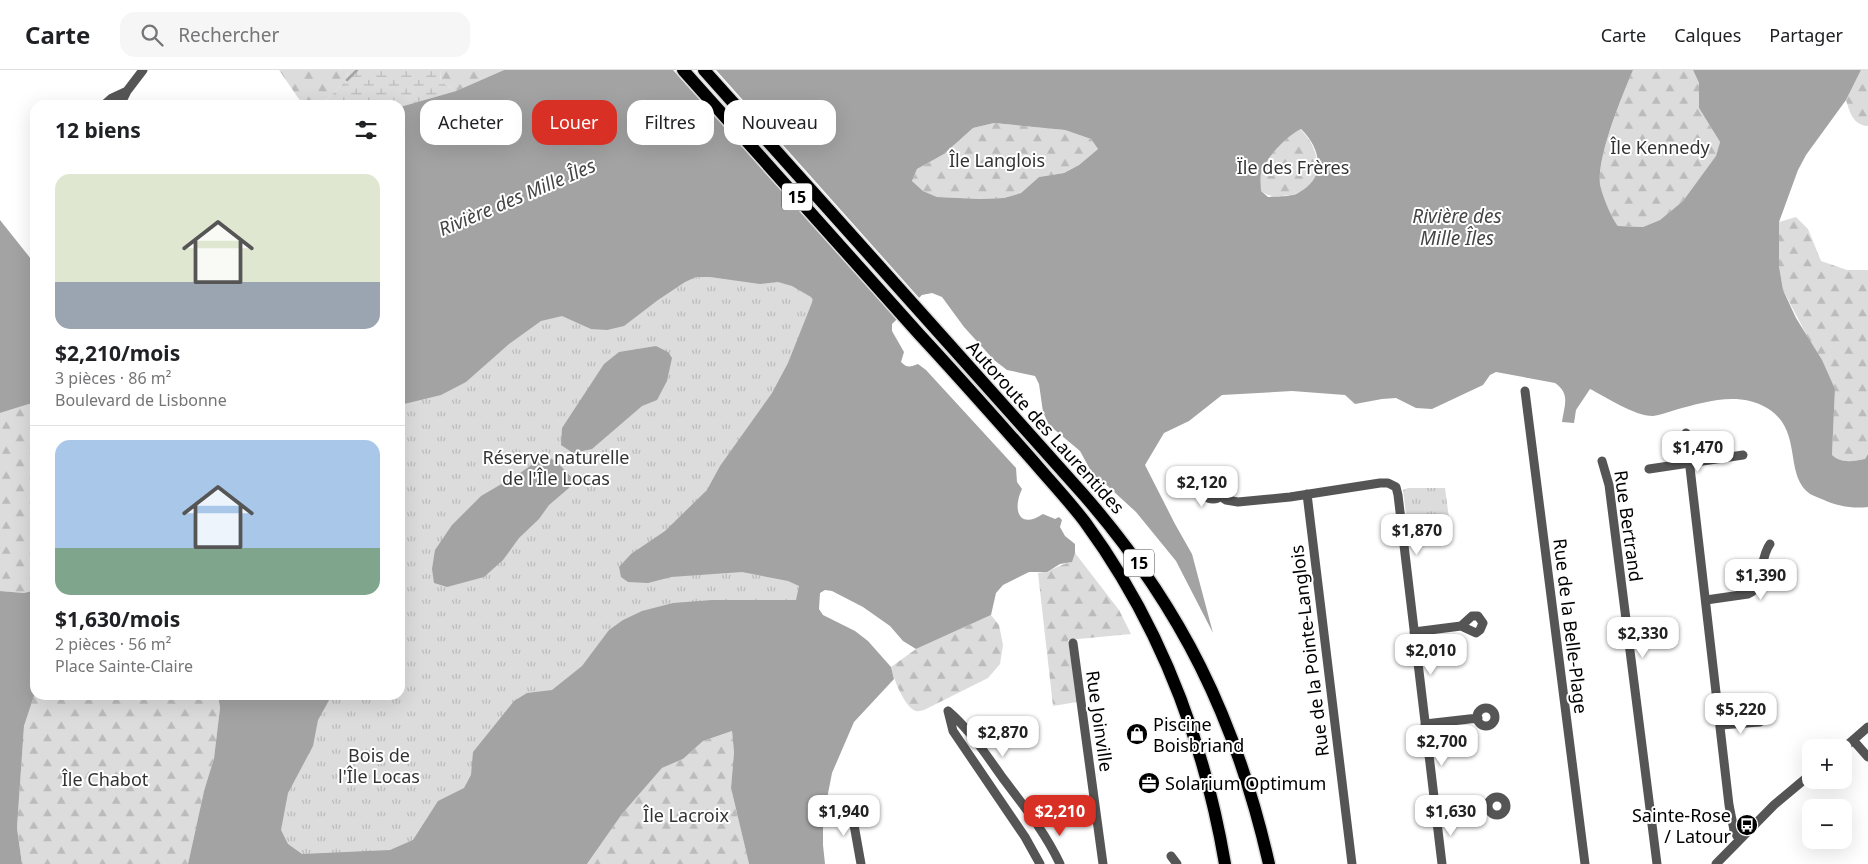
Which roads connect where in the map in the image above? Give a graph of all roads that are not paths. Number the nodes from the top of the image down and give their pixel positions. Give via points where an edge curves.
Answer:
1 (143, 70) edge
2 (684, 70) edge
3 (704, 70) edge
4 (127, 91) junction
5 (110, 100) edge
6 (122, 100) edge
7 (1525, 391) dead end
8 (1686, 433) dead end
9 (1743, 455) dead end
10 (1602, 461) dead end
11 (1690, 463) junction
12 (1649, 469) dead end
13 (1307, 494) junction
14 (1220, 496) dead end
15 (1770, 544) dead end
16 (1706, 600) junction
17 (1461, 626) dead end
18 (1414, 632) junction
19 (1073, 643) dead end
20 (1478, 718) dead end
21 (1760, 722) dead end
22 (1425, 724) junction
23 (1720, 725) junction
24 (1868, 727) edge
25 (1853, 740) joint
26 (1868, 758) edge
27 (1802, 782) edge
28 (1488, 806) dead end
29 (851, 808) dead end
30 (1436, 813) junction
31 (1037, 824) junction
32 (1025, 837) junction
33 (1739, 840) junction
34 (1171, 856) dead end
35 (860, 864) edge
36 (1040, 864) edge
37 (1060, 864) edge
38 (1103, 864) edge
39 (1177, 864) edge
40 (1225, 864) edge
41 (1269, 864) edge
42 (1352, 864) edge
43 (1442, 864) edge
44 (1585, 864) edge
45 (1657, 864) edge
46 (1716, 864) edge

1 - 4 street
2 - 40 highway, Autoroute des Laurentides / 15 via 1077,512 1100,544 1160,650 1191,724 1210,789
3 - 41 highway, Autoroute des Laurentides / 15 via 1111,526 1156,588 1199,662 1228,726 1251,793
4 - 5 street
4 - 6 street
7 - 44 street, Rue de la Belle-Plage
8 - 11 street
9 - 11 street
10 - 45 street, Rue Bertrand via 1609,486
11 - 12 street
11 - 16 street
13 - 14 street via 1238,502
13 - 18 street via 1380,483 1396,487
13 - 42 street, Rue de la Pointe-Langlois
15 - 16 street via 1763,555 1754,591
16 - 23 street
17 - 18 street
18 - 22 street
19 - 38 street, Rue Joinville
20 - 22 street
21 - 23 street
22 - 30 street
23 - 33 street via 1731,816 1734,833
24 - 25 street
25 - 26 street
27 - 33 street
28 - 30 street
29 - 35 street
30 - 43 street
31 - 32 street
31 - 32 street via 964,725 948,711 953,731
31 - 37 street
32 - 36 street
33 - 46 street
34 - 39 street

